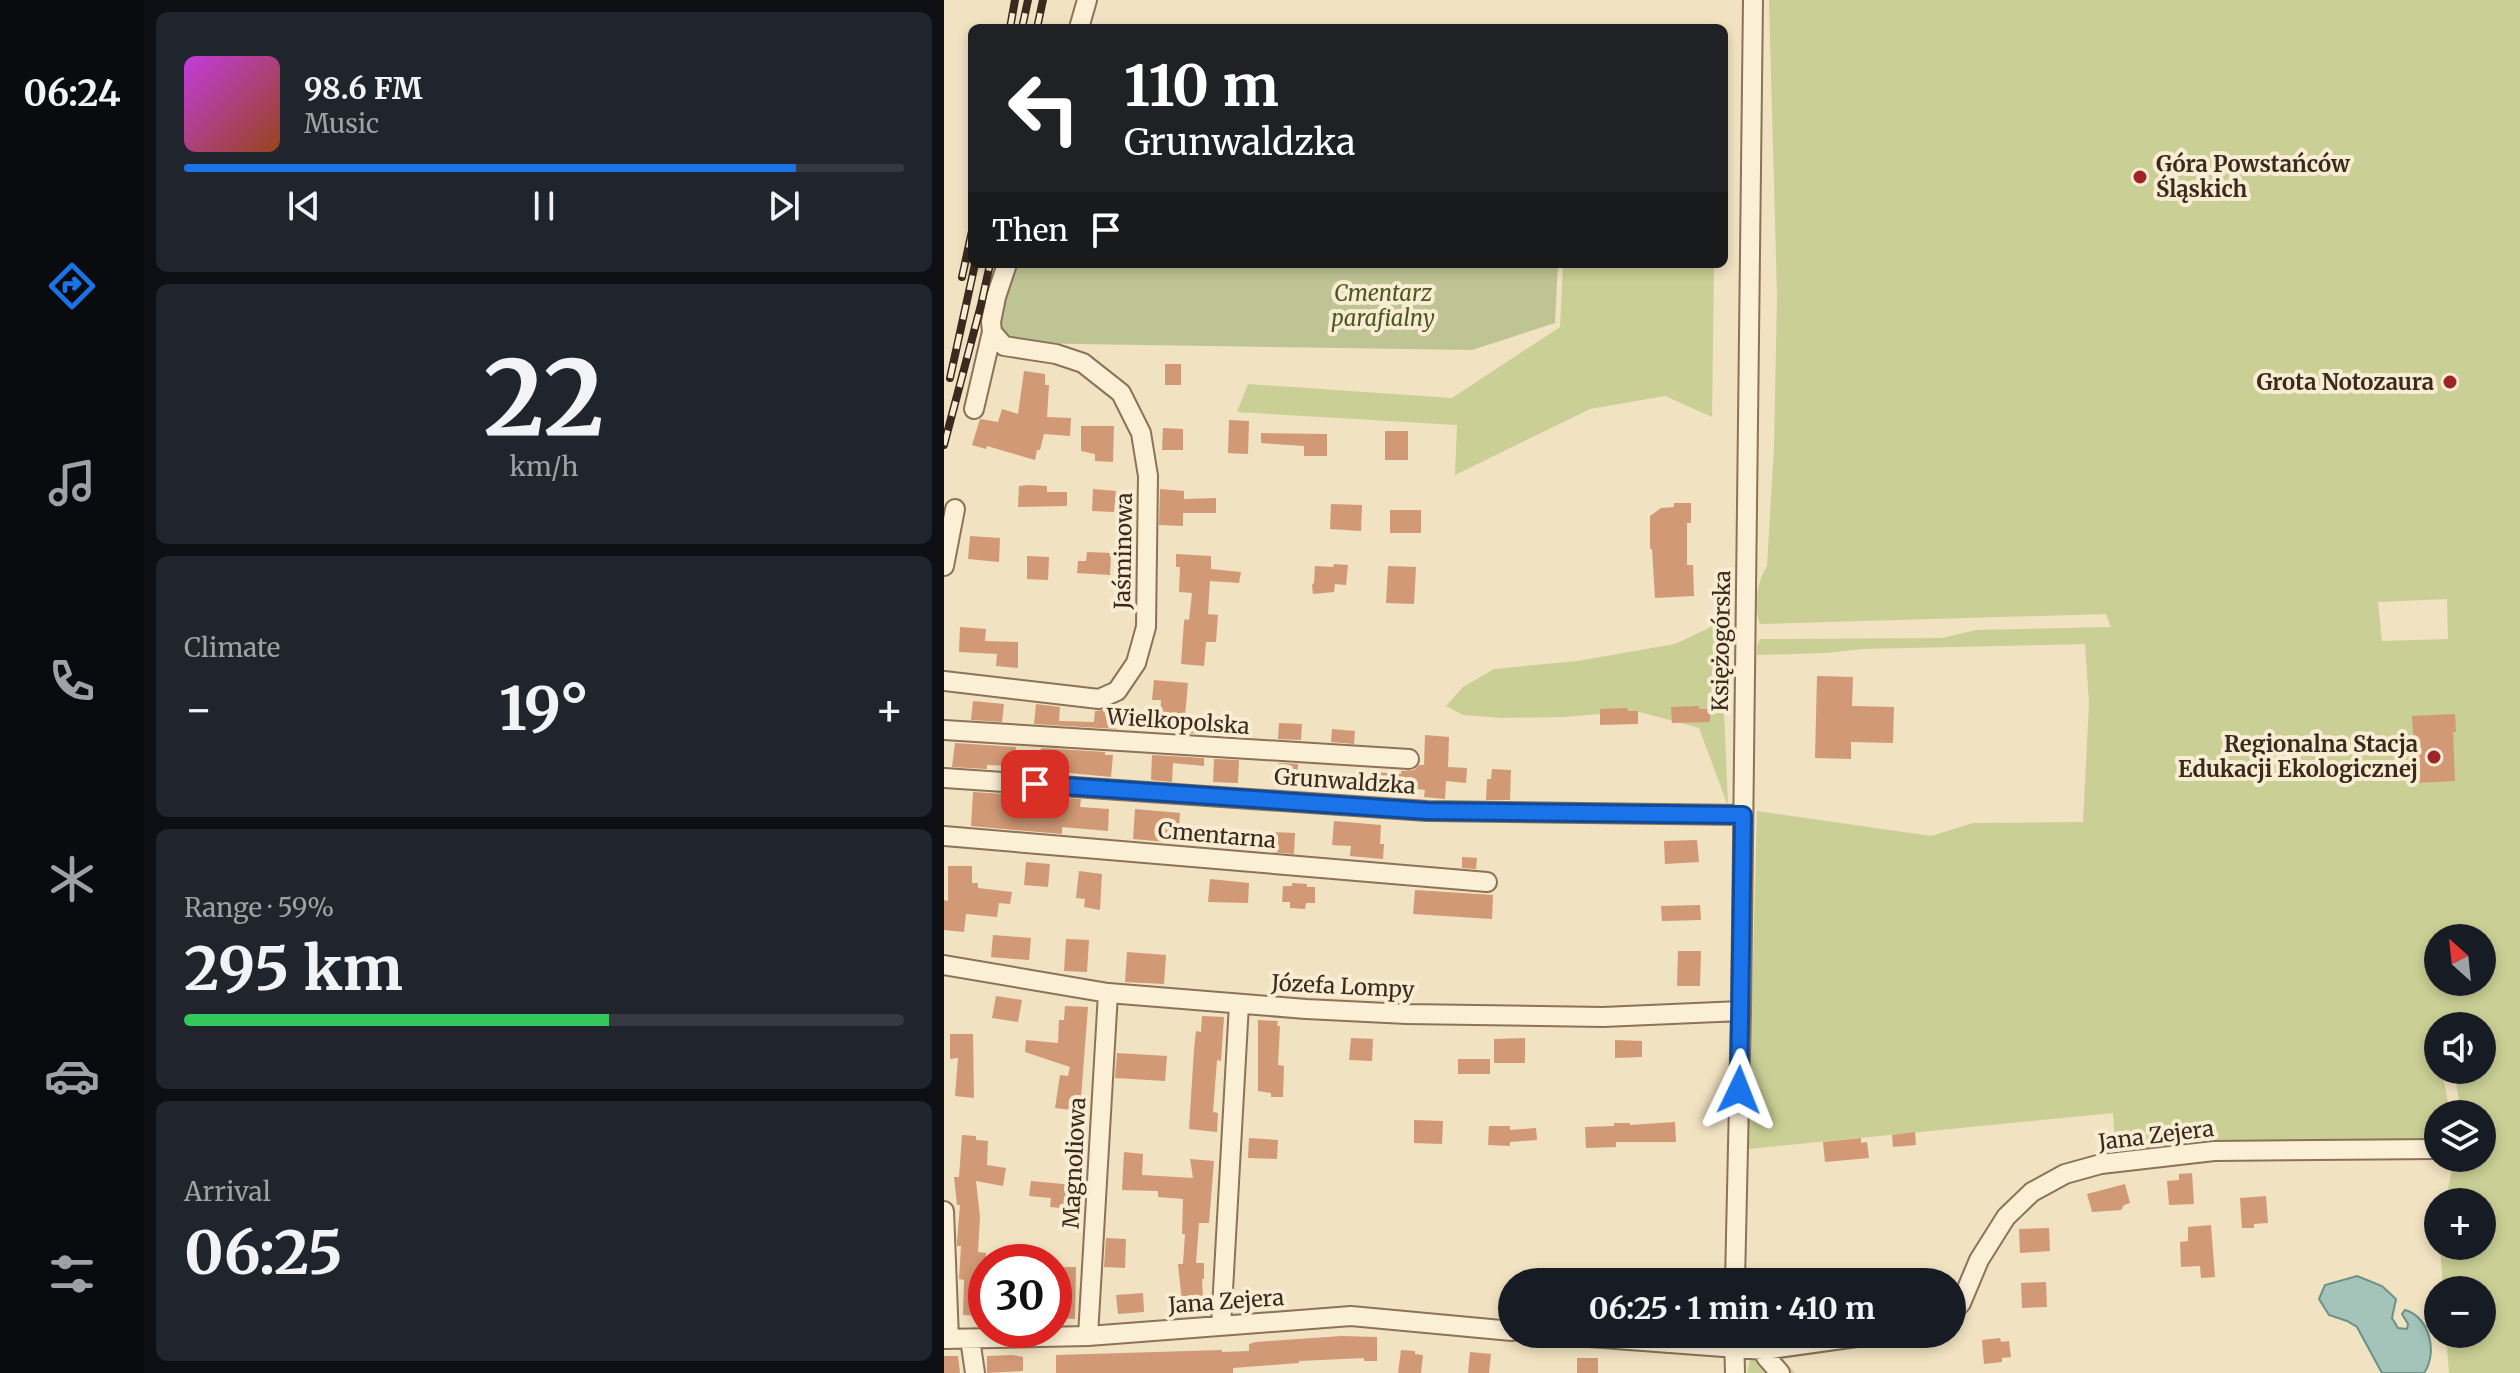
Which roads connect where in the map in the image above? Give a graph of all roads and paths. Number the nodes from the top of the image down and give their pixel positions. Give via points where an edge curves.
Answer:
1 (1087, 0) edge
2 (1753, 0) edge
3 (1080, 24) edge
4 (1006, 268) edge
5 (992, 327) junction
6 (974, 409) dead end
7 (955, 509) dead end
8 (944, 566) edge
9 (944, 681) edge
10 (944, 730) edge
11 (1409, 759) dead end
12 (944, 778) edge
13 (1743, 815) junction
14 (944, 836) edge
15 (1487, 882) dead end
16 (944, 965) edge
17 (1108, 993) junction
18 (1239, 1004) junction
19 (1741, 1011) junction
20 (2424, 1149) edge
21 (944, 1211) edge
22 (1735, 1268) edge
23 (1966, 1291) edge
24 (1221, 1326) junction
25 (1498, 1330) edge
26 (1072, 1336) edge
27 (1088, 1336) junction
28 (946, 1339) edge
29 (968, 1339) edge
30 (971, 1348) edge
31 (1735, 1348) edge
32 (1758, 1348) edge
33 (1778, 1348) edge
34 (1764, 1350) junction
35 (975, 1373) edge
36 (1735, 1373) edge
37 (1780, 1373) edge

1 - 3 street
2 - 13 street, Księżogórska
4 - 5 street
5 - 6 street
5 - 9 street, Jaśminowa via 1004,346 1083,363 1121,393 1141,433 1148,476 1146,627 1136,663 1117,691 1099,699
7 - 8 street
10 - 11 street, Wielkopolska
12 - 13 street, Grunwaldzka via 1427,811
13 - 19 street, Księżogórska
14 - 15 street, Cmentarna
16 - 17 street, Józefa Lompy
17 - 18 street, Józefa Lompy
17 - 27 street, Magnoliowa
18 - 19 street, Józefa Lompy via 1588,1017
18 - 24 street
19 - 22 street, Księżogórska
20 - 23 street, Jana Zejera via 2214,1151 2101,1164 2065,1174 2032,1192 2006,1217
21 - 28 street
24 - 25 street, Jana Zejera via 1351,1316
24 - 27 street, Jana Zejera
26 - 27 street, Jana Zejera
28 - 29 street, Jana Zejera
30 - 35 street
31 - 36 street
32 - 34 street
33 - 34 street
34 - 37 street

